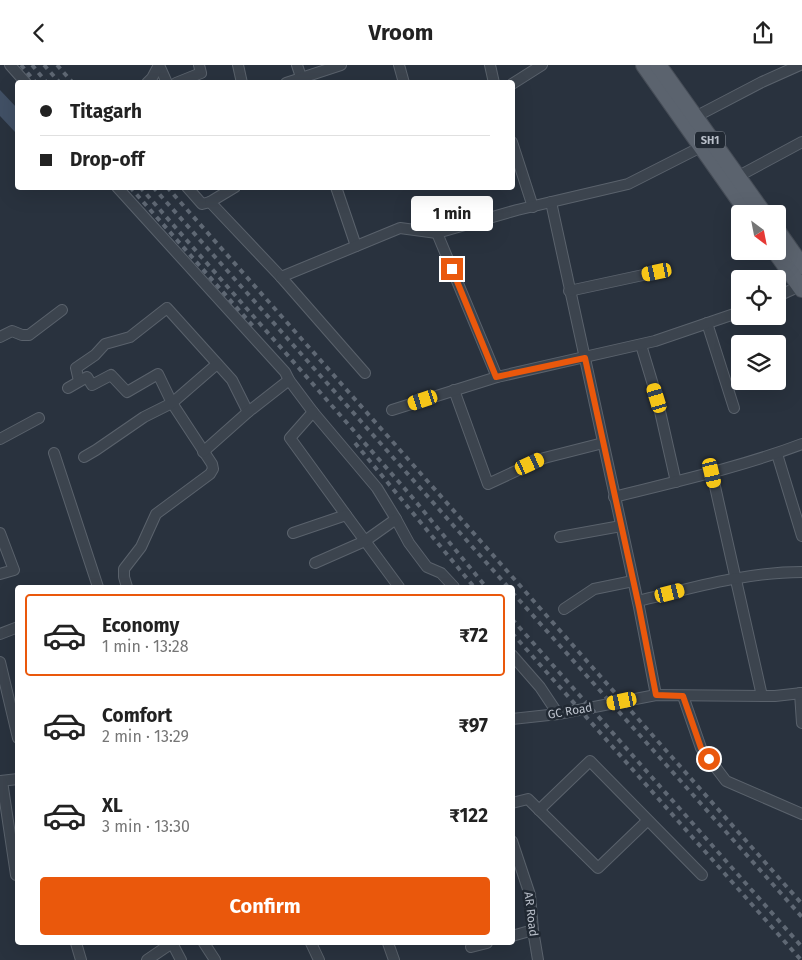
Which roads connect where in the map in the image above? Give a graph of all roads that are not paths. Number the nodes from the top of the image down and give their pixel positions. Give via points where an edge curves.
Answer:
1 (10, 65) edge
2 (159, 65) edge
3 (199, 65) edge
4 (238, 65) edge
5 (297, 65) edge
6 (341, 65) edge
7 (399, 65) edge
8 (490, 65) edge
9 (542, 65) edge
10 (644, 65) edge
11 (658, 65) edge
12 (800, 65) edge
13 (23, 80) edge
14 (150, 80) edge
15 (166, 80) edge
16 (184, 80) edge
17 (241, 80) edge
18 (302, 80) edge
19 (403, 80) edge
20 (493, 80) edge
21 (515, 82) edge
22 (695, 117) junction
23 (802, 142) edge
24 (701, 147) junction
25 (515, 151) edge
26 (737, 177) junction
27 (121, 190) edge
28 (190, 190) edge
29 (230, 190) edge
30 (337, 190) edge
31 (210, 202) junction
32 (551, 202) junction
33 (743, 205) edge
34 (757, 205) edge
35 (533, 207) junction
36 (438, 233) junction
37 (786, 243) edge
38 (356, 247) junction
39 (782, 260) edge
40 (802, 266) edge
41 (657, 272) dead end
42 (281, 277) junction
43 (801, 287) edge
44 (569, 291) junction
45 (786, 293) edge
46 (62, 311) dead end
47 (731, 315) edge
48 (707, 323) junction
49 (0, 337) edge
50 (641, 345) junction
51 (585, 358) junction
52 (217, 364) junction
53 (365, 373) dead end
54 (496, 377) junction
55 (289, 380) junction
56 (79, 381) junction
57 (68, 388) dead end
58 (454, 390) junction
59 (172, 403) junction
60 (734, 408) dead end
61 (392, 410) dead end
62 (313, 412) junction
63 (248, 413) junction
64 (39, 418) dead end
65 (0, 439) edge
66 (603, 443) junction
67 (802, 444) edge
68 (203, 452) junction
69 (54, 453) dead end
70 (776, 454) junction
71 (84, 457) dead end
72 (712, 473) junction
73 (676, 482) junction
74 (614, 497) junction
75 (346, 515) junction
76 (396, 519) junction
77 (621, 526) junction
78 (0, 533) edge
79 (293, 533) dead end
80 (560, 537) dead end
81 (802, 537) edge
82 (365, 541) junction
83 (315, 563) dead end
84 (802, 572) edge
85 (0, 575) edge
86 (736, 577) junction
87 (633, 581) junction
88 (97, 585) edge
89 (128, 585) edge
90 (398, 585) edge
91 (452, 585) edge
92 (638, 601) junction
93 (564, 609) dead end
94 (15, 628) edge
95 (0, 634) edge
96 (515, 658) edge
97 (0, 662) edge
98 (801, 693) edge
99 (656, 695) junction
100 (683, 696) junction
101 (762, 696) junction
102 (558, 714) junction
103 (515, 719) edge
104 (802, 723) edge
105 (15, 724) edge
106 (15, 779) edge
107 (1, 781) edge
108 (515, 802) edge
109 (538, 809) junction
110 (802, 814) edge
111 (647, 821) junction
112 (515, 850) edge
113 (15, 869) edge
114 (702, 875) dead end
115 (533, 930) junction
116 (515, 935) edge
117 (77, 945) edge
118 (169, 945) edge
119 (173, 945) edge
120 (205, 945) edge
121 (312, 945) edge
122 (389, 945) edge
123 (479, 945) edge
124 (471, 947) dead end
125 (81, 960) edge
126 (147, 960) edge
127 (181, 960) edge
128 (215, 960) edge
129 (319, 960) edge
130 (394, 960) edge
131 (538, 960) edge

1 - 13 street
2 - 14 street
2 - 15 street
3 - 16 street via 201,73
4 - 17 street
5 - 18 street
6 - 18 street
7 - 19 street
8 - 20 street
9 - 21 street
10 - 24 main road, SH1
11 - 22 main road, SH1
12 - 22 street
22 - 26 main road, SH1
23 - 26 street
24 - 32 street via 628,184
24 - 33 main road, SH1
25 - 35 street
26 - 34 main road, SH1
27 - 55 street
28 - 31 street via 202,204
29 - 31 street
30 - 38 street
31 - 42 street
32 - 35 street
32 - 44 street
35 - 36 street
36 - 38 street via 400,228
36 - 54 street
37 - 40 main road
38 - 42 street
39 - 43 main road
41 - 44 street
42 - 53 street
43 - 45 street
44 - 51 street
46 - 49 street via 29,335 12,331
47 - 48 street
48 - 50 street
48 - 60 street
50 - 51 street
50 - 73 street
51 - 54 street
51 - 66 street
52 - 56 street via 167,308 130,337 105,344 76,368
52 - 59 street
52 - 63 street via 232,380
54 - 58 street
55 - 62 street
55 - 63 street
56 - 57 street
56 - 59 street via 87,377 92,385 110,375 127,392 158,375
58 - 61 street
58 - 66 street via 488,484 544,457
59 - 68 street
59 - 71 street via 144,417
62 - 75 street via 290,438
62 - 76 street via 377,488
63 - 68 street
64 - 65 street
66 - 74 street
67 - 70 street
68 - 89 street via 212,464 210,474 156,515 141,547 124,569
69 - 88 street
70 - 72 street
70 - 81 street
72 - 73 street
72 - 86 street
73 - 74 street
74 - 77 street
75 - 79 street
75 - 82 street
76 - 82 street
76 - 91 street via 427,567 442,573
77 - 80 street
77 - 87 street
78 - 85 street via 14,570
82 - 83 street
82 - 90 street
84 - 86 street
86 - 92 street
86 - 101 street
87 - 92 street
87 - 93 street via 594,589
92 - 99 street
94 - 95 street
96 - 102 street
97 - 105 street
98 - 101 street, GC Road
98 - 104 street
99 - 100 street, GC Road
99 - 102 street, GC Road
100 - 101 street, GC Road
100 - 110 street via 701,748 726,781
102 - 103 street, GC Road
106 - 107 street
107 - 113 street
108 - 109 street via 528,799
109 - 111 street via 598,868
109 - 111 street via 590,761
111 - 114 street
112 - 115 street, AR Road via 530,895
115 - 116 street
115 - 131 street, AR Road
117 - 125 street
118 - 126 street
119 - 127 street
120 - 128 street
121 - 129 street
122 - 130 street
123 - 124 street

